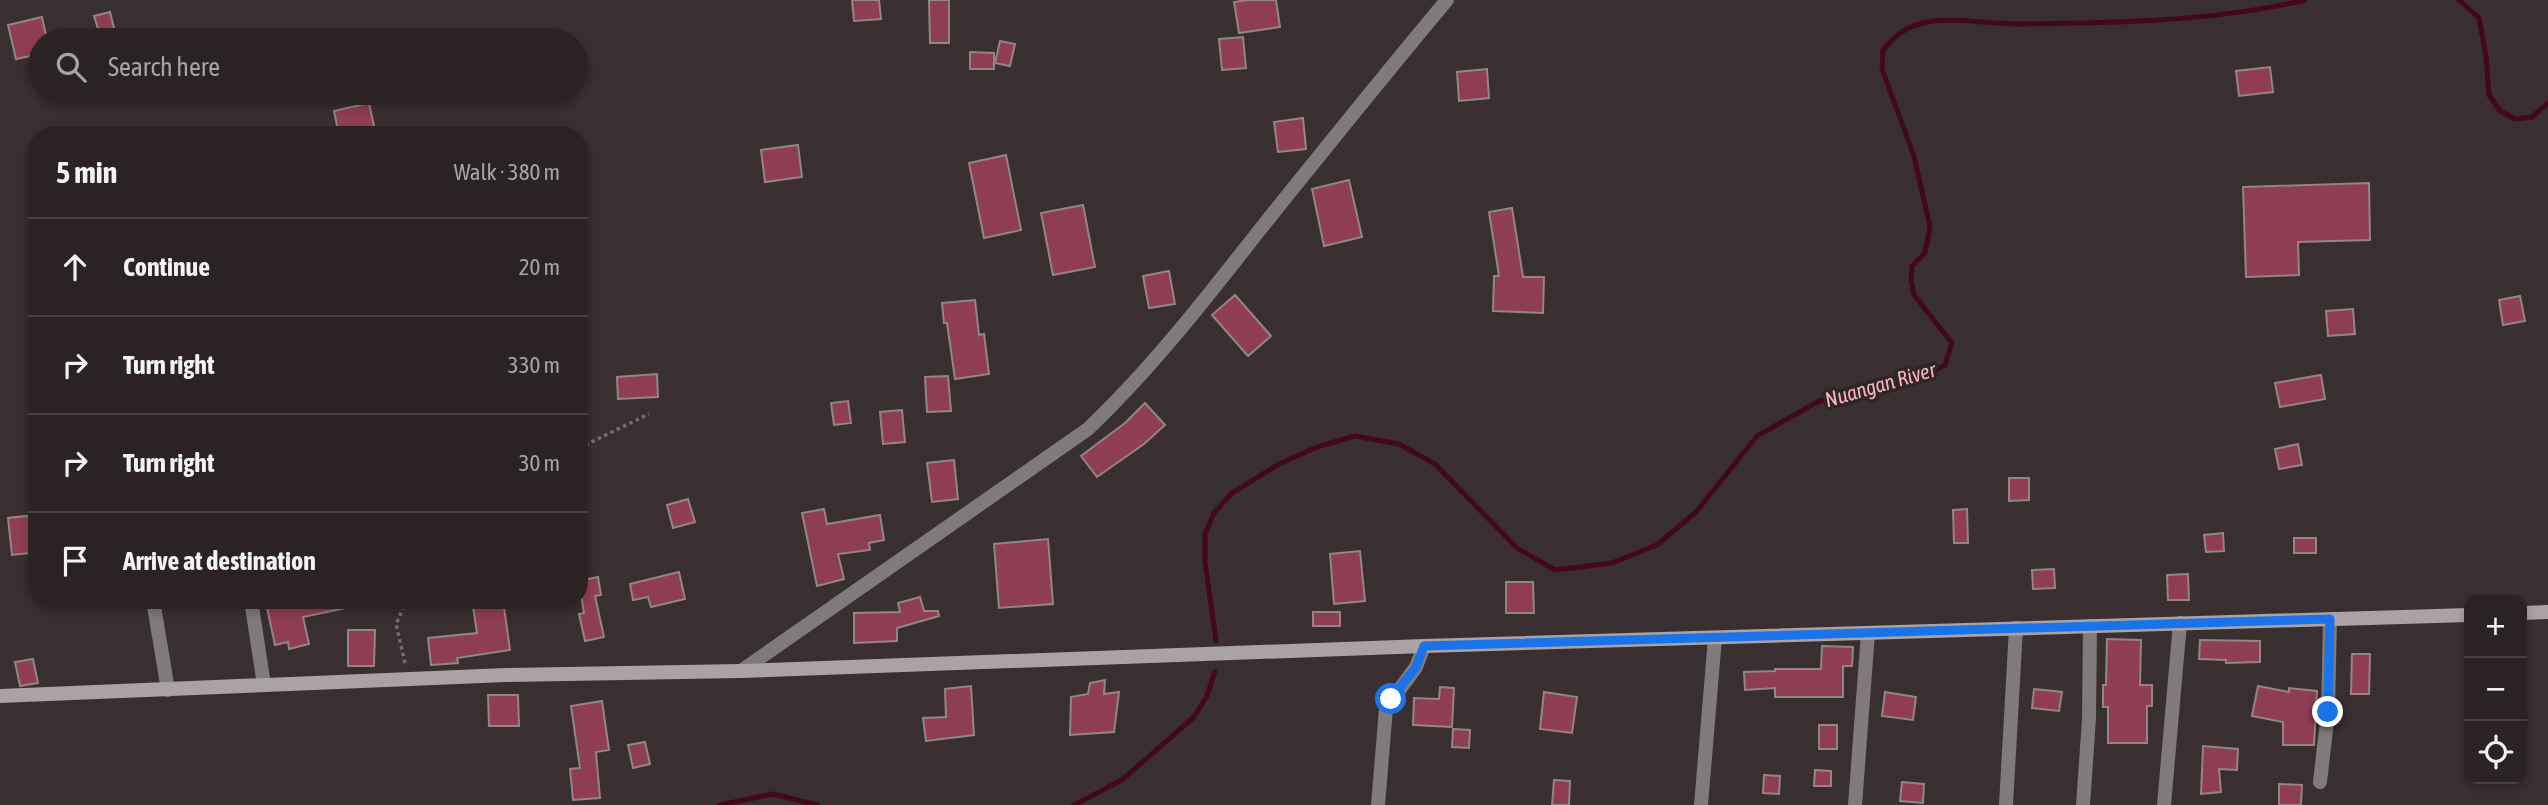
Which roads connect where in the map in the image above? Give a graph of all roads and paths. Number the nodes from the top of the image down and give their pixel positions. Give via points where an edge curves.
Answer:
1 (1447, 0) edge
2 (649, 414) dead end
3 (588, 444) edge
4 (154, 609) edge
5 (252, 609) edge
6 (403, 609) edge
7 (2548, 612) edge
8 (2527, 613) edge
9 (2464, 615) edge
10 (2330, 619) junction
11 (2180, 623) junction
12 (2090, 626) junction
13 (2016, 628) junction
14 (1868, 633) junction
15 (1715, 638) junction
16 (1424, 646) junction
17 (741, 671) junction
18 (408, 679) junction
19 (264, 685) junction
20 (168, 690) junction
21 (0, 696) edge
22 (2320, 782) dead end
23 (1378, 805) edge
24 (1702, 805) edge
25 (1855, 805) edge
26 (2006, 805) edge
27 (2082, 805) edge
28 (2164, 805) edge

1 - 17 street via 1193,314 1097,421
2 - 3 path
4 - 20 street
5 - 19 street
6 - 18 path via 396,624
7 - 8 street
9 - 10 street
10 - 11 street
10 - 22 street via 2328,712
11 - 12 street
11 - 28 street
12 - 13 street
12 - 27 street
13 - 14 street
13 - 26 street
14 - 15 street
14 - 25 street
15 - 16 street
15 - 24 street
16 - 17 street
16 - 23 street via 1416,667 1386,708
17 - 18 street
18 - 19 street
19 - 20 street
20 - 21 street

